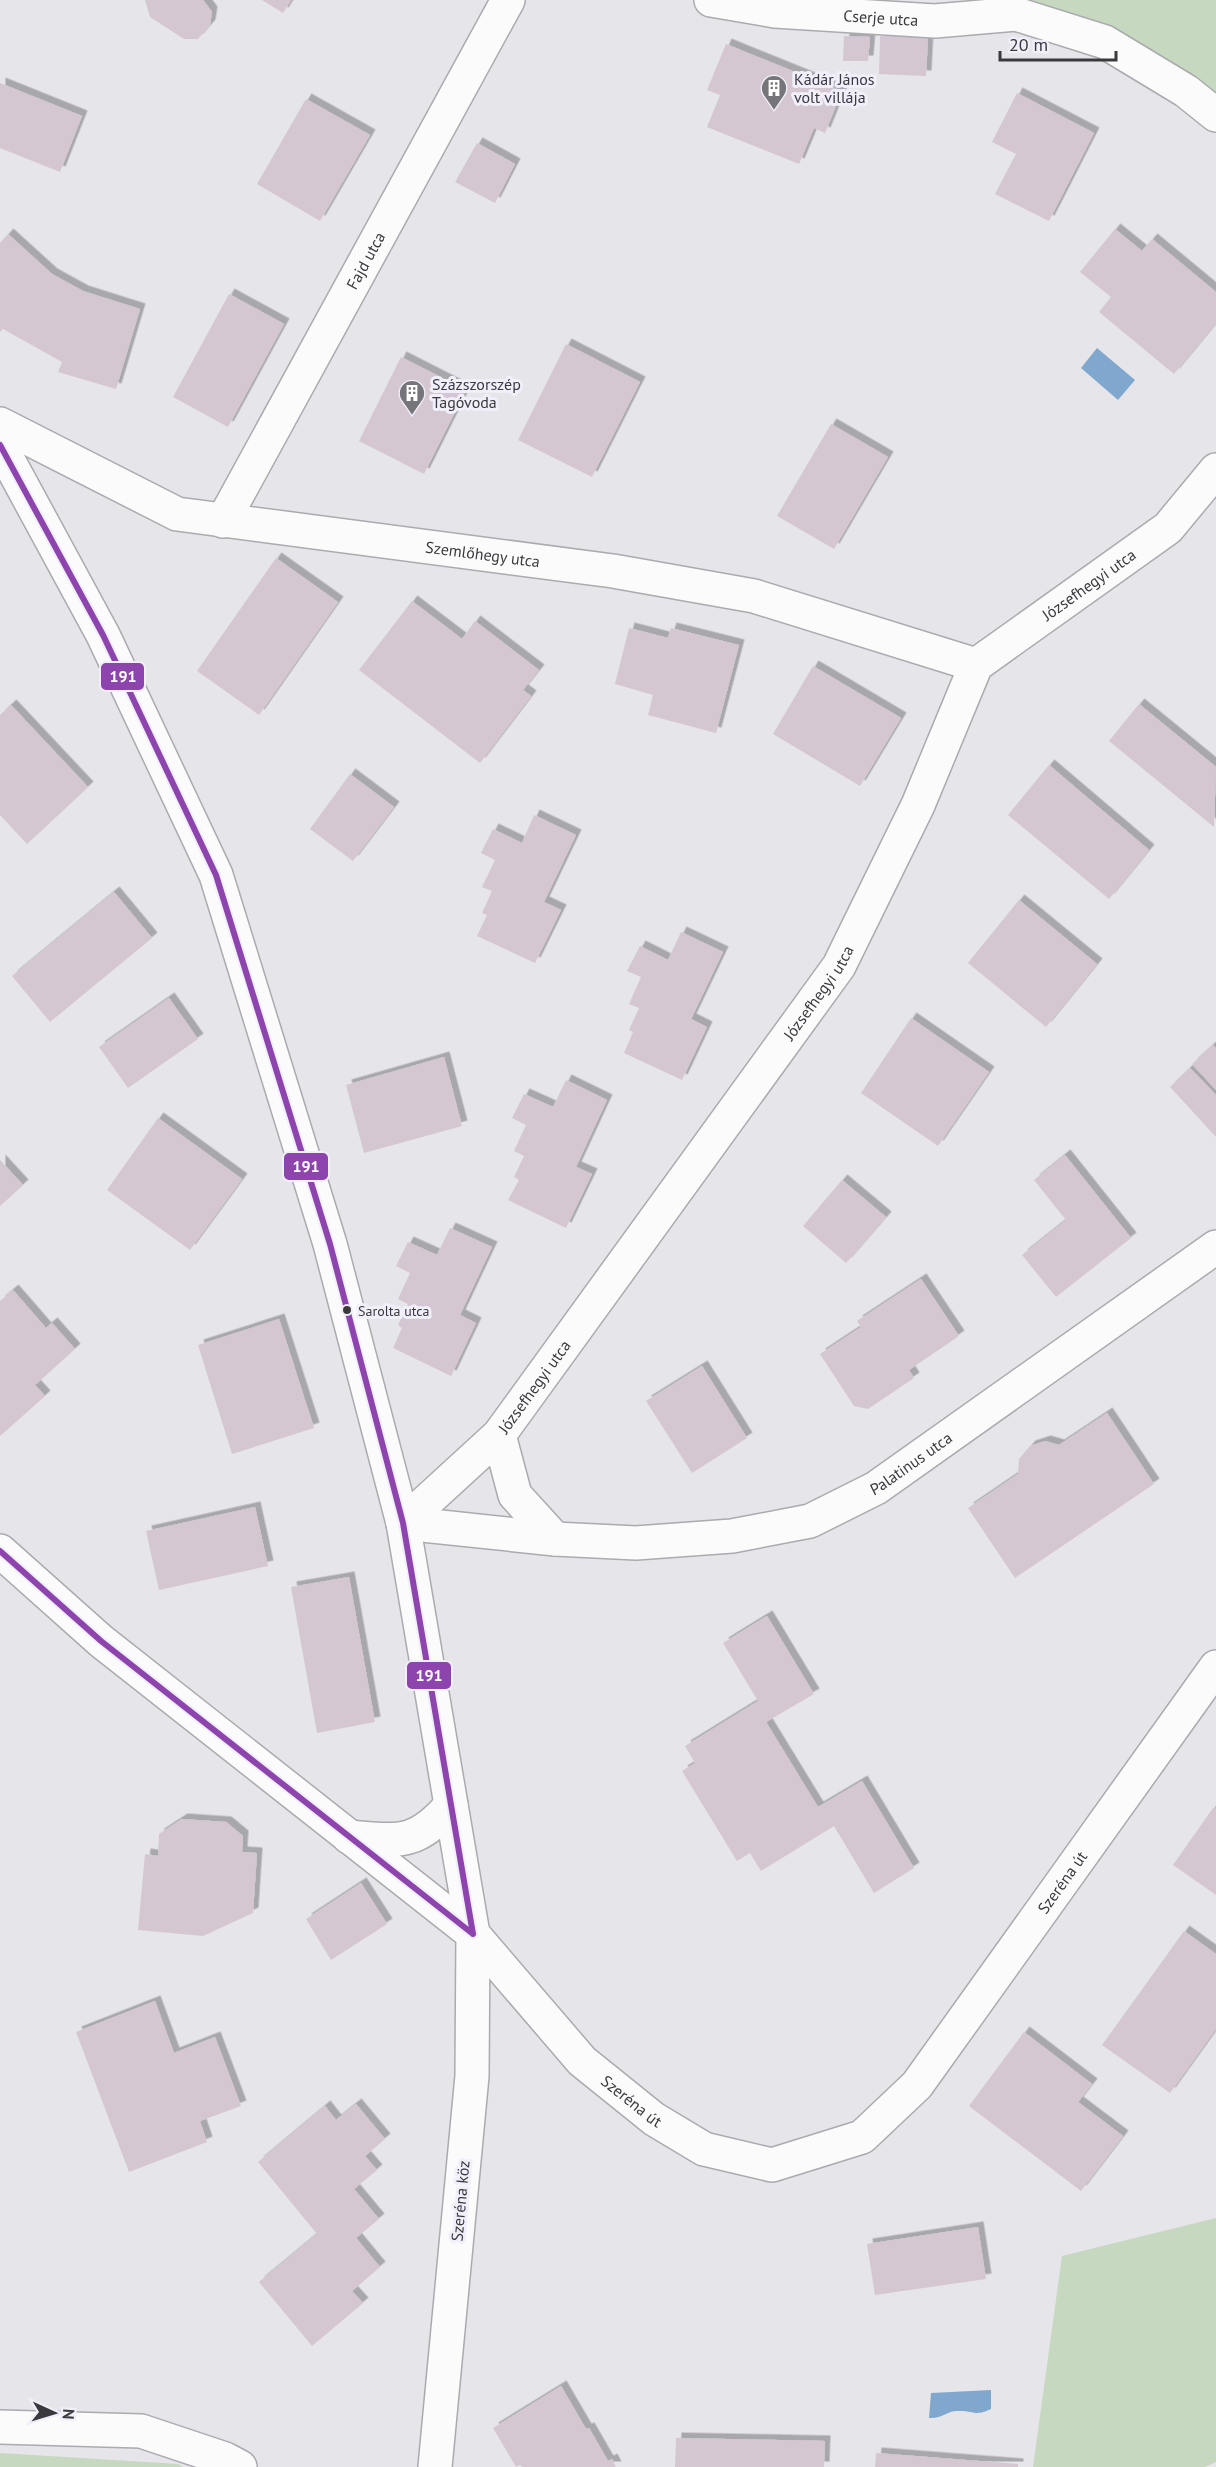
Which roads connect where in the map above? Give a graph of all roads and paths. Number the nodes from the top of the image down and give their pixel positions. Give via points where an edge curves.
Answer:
1 (508, 0) edge
2 (711, 0) edge
3 (1007, 7) edge
4 (1216, 115) edge
5 (0, 424) edge
6 (0, 445) edge
7 (1216, 470) edge
8 (223, 521) junction
9 (976, 665) junction
10 (1216, 1246) edge
11 (500, 1436) junction
12 (403, 1523) junction
13 (555, 1539) junction
14 (0, 1551) edge
15 (1216, 1667) edge
16 (451, 1805) junction
17 (350, 1837) junction
18 (473, 1935) junction
19 (0, 2427) edge
20 (240, 2467) edge
21 (435, 2467) edge

1 - 8 street, Fajd utca
2 - 3 street, Cserje utca via 775,11 935,21
3 - 4 street via 1105,42 1186,91
5 - 8 street, Szemlőhegy utca via 177,514
6 - 12 street via 103,635 216,875 330,1244
7 - 9 street, Józsefhegyi utca via 1168,528
8 - 9 street, Szemlőhegy utca via 613,571 754,596
9 - 11 street, Józsefhegyi utca via 918,805 839,966
10 - 13 street, Palatinus utca via 876,1488 810,1521 732,1536 636,1543
11 - 12 street, Józsefhegyi utca
11 - 13 street via 515,1495
12 - 13 street, Palatinus utca
12 - 16 street
14 - 17 street, Szeréna út via 100,1641
15 - 18 street, Szeréna út via 917,2085 862,2137 772,2165 704,2149 654,2119 582,2061
16 - 17 street via 435,1824 401,1841
16 - 18 street
17 - 18 street, Szeréna út
18 - 21 street, Szeréna köz via 472,2076
19 - 20 street via 141,2431

